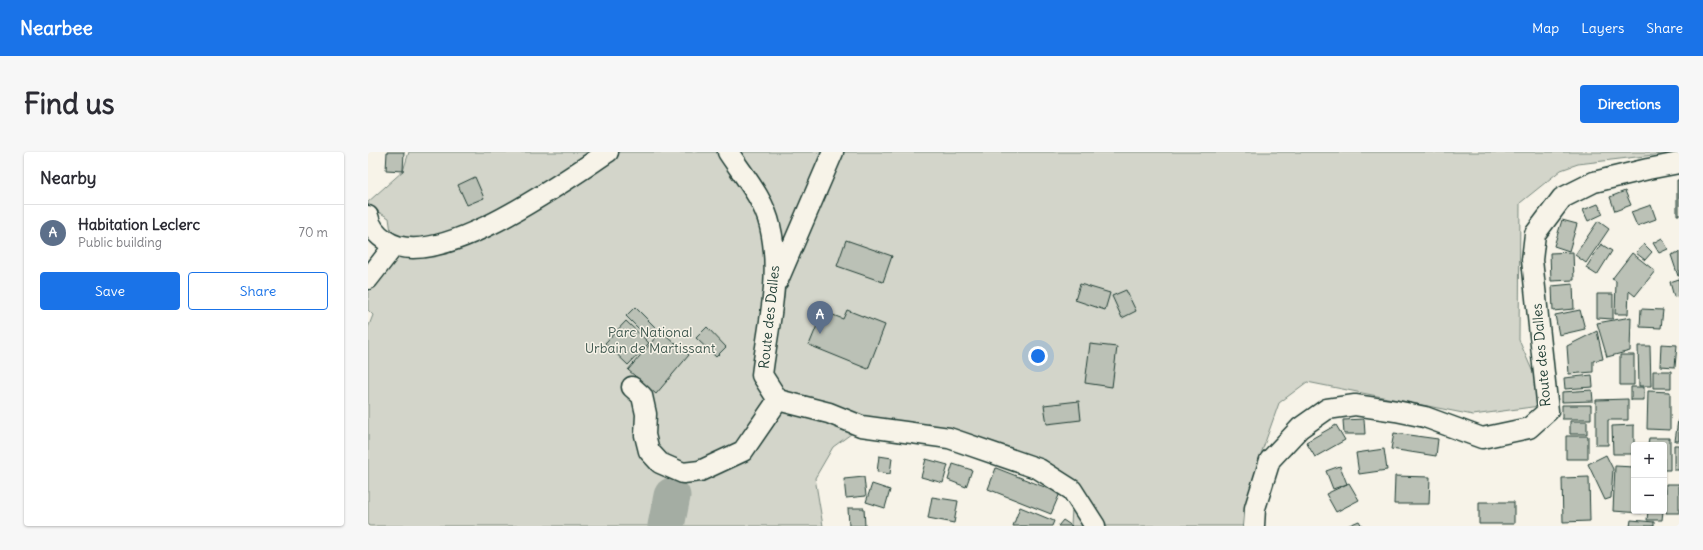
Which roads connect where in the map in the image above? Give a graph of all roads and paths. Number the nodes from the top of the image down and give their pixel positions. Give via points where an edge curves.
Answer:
1 (608, 152) edge
2 (728, 152) edge
3 (833, 152) edge
4 (1679, 163) edge
5 (368, 216) edge
6 (393, 246) junction
7 (368, 279) edge
8 (775, 287) junction
9 (632, 387) dead end
10 (778, 400) junction
11 (1095, 526) edge
12 (1254, 526) edge

1 - 6 street via 509,216 453,241 421,248
2 - 8 street, Route des Dalles via 760,200 770,225 775,259
3 - 8 street
4 - 12 street, Route des Dalles via 1594,182 1562,198 1535,234 1532,260 1548,411 1529,428 1482,438 1425,417 1396,411 1355,405 1327,409 1300,428 1270,460 1255,508
5 - 6 street via 377,235
6 - 7 street
8 - 10 street, Route des Dalles via 762,375
9 - 10 street via 642,396 649,451 660,463 683,473 700,471 743,452
10 - 11 street via 829,413 861,426 949,438 1039,469 1072,490

